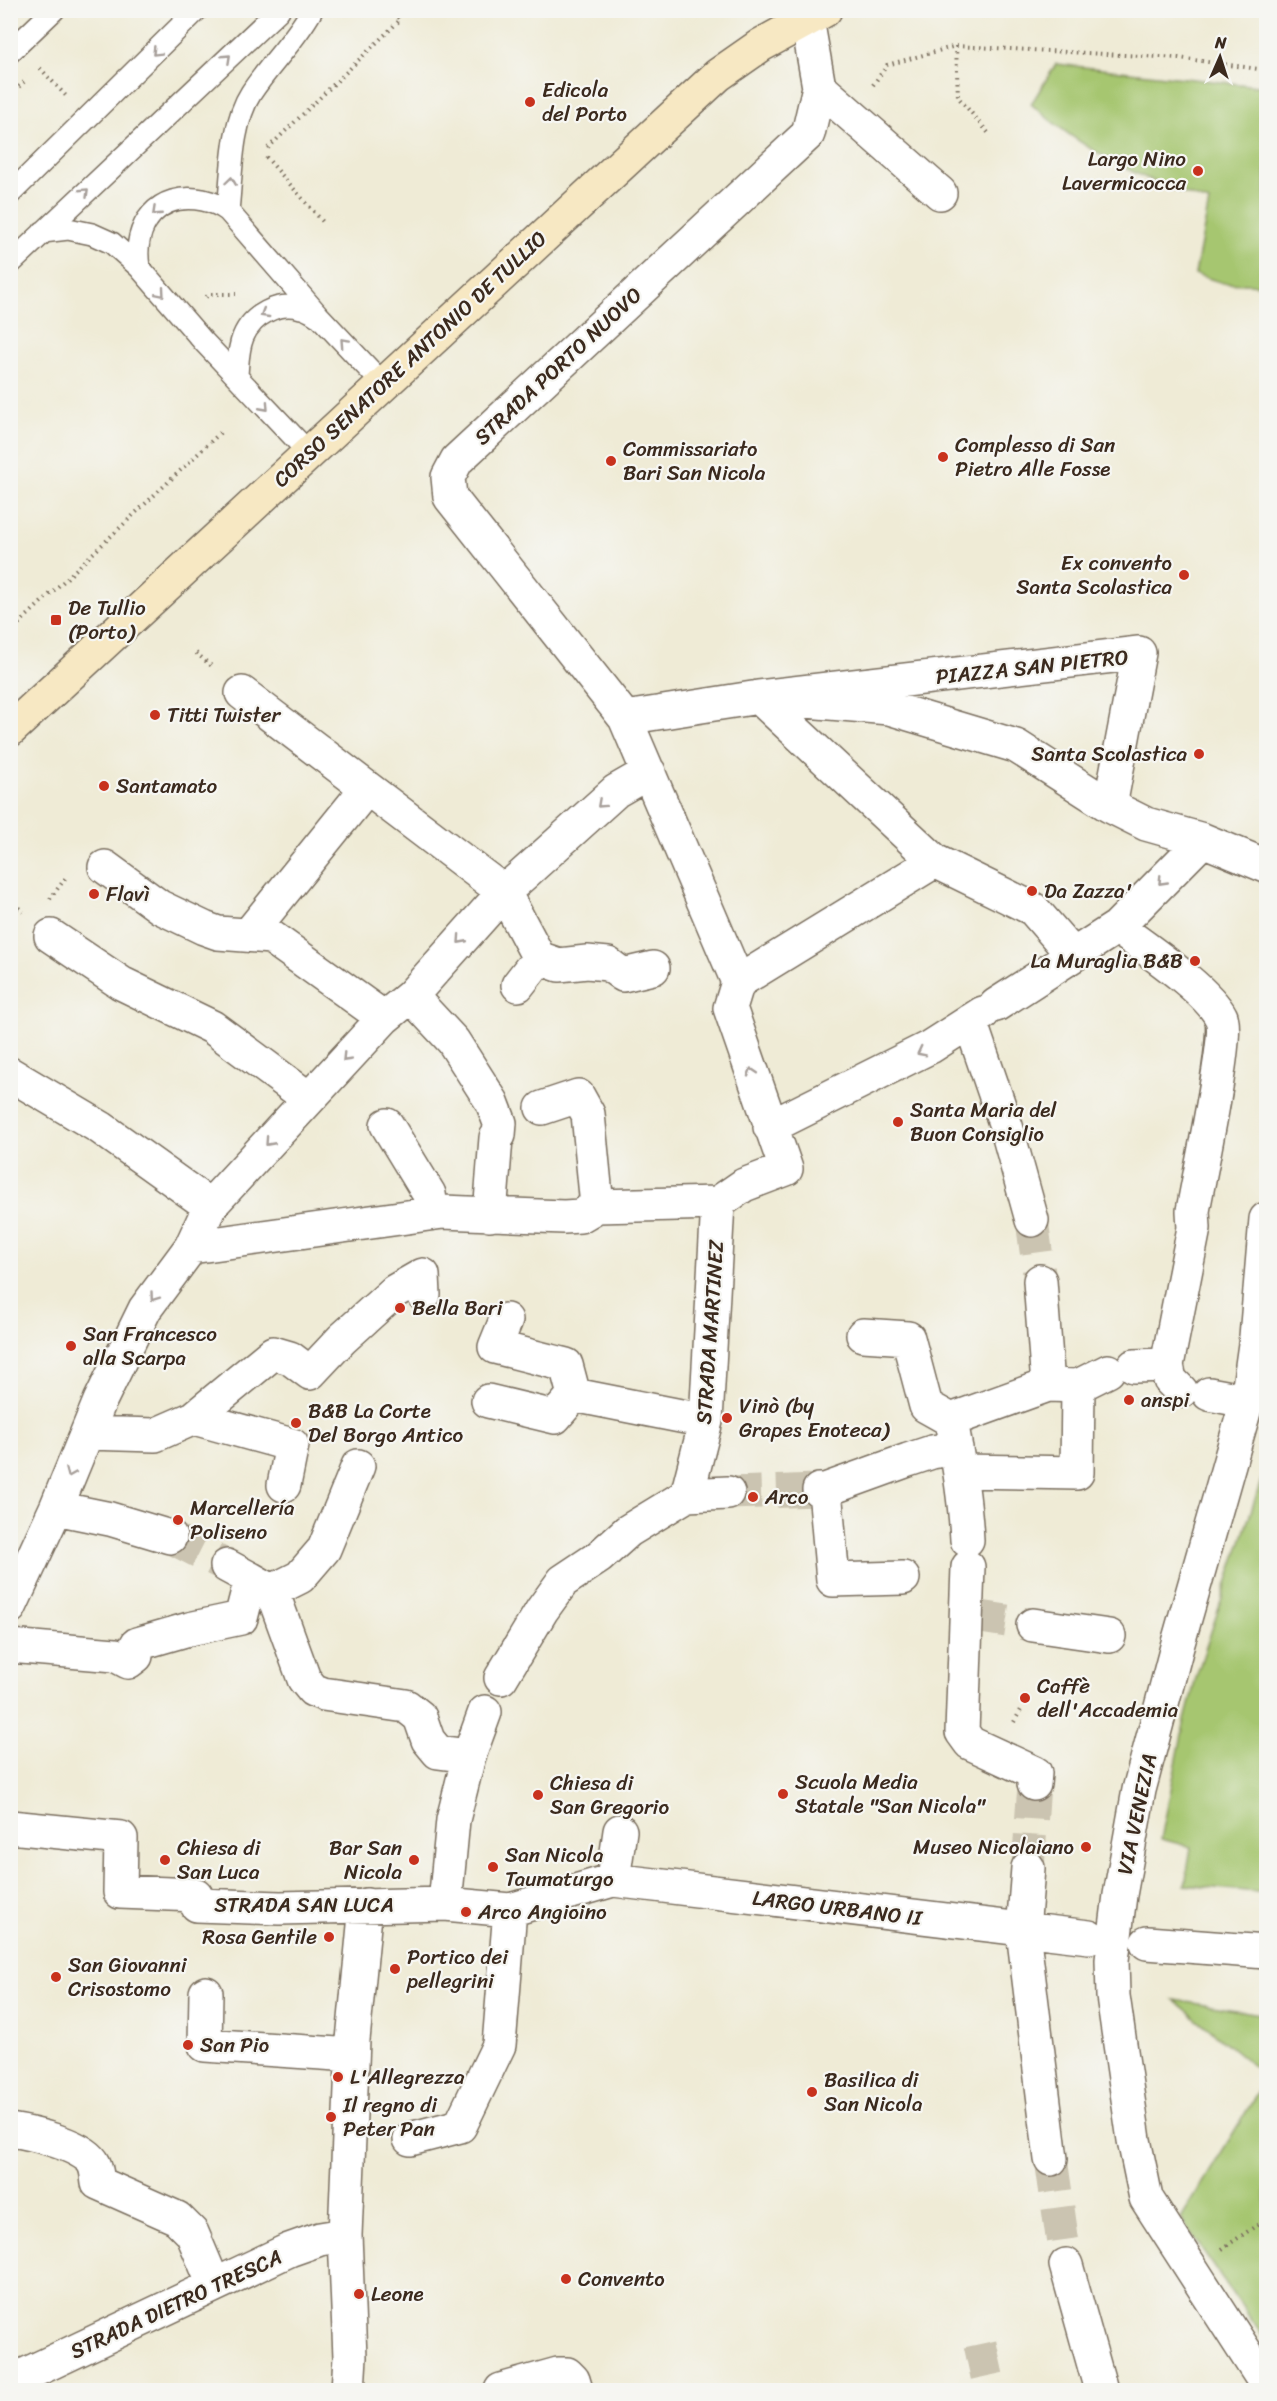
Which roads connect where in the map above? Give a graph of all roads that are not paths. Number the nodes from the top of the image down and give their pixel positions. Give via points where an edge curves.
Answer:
1 (54, 10) edge
2 (197, 10) edge
3 (279, 10) edge
4 (312, 10) edge
5 (816, 15) edge
6 (10, 52) edge
7 (819, 87) junction
8 (940, 193) dead end
9 (10, 194) edge
10 (228, 211) junction
11 (43, 232) junction
12 (10, 264) edge
13 (140, 267) junction
14 (319, 316) junction
15 (237, 375) junction
16 (384, 385) junction
17 (309, 453) junction
18 (242, 693) dead end
19 (759, 698) junction
20 (625, 718) junction
21 (10, 730) edge
22 (649, 772) junction
23 (367, 788) junction
24 (1110, 806) junction
25 (1203, 840) junction
26 (935, 861) junction
27 (1266, 866) edge
28 (105, 867) dead end
29 (504, 892) junction
30 (1117, 927) junction
31 (51, 936) dead end
32 (260, 936) junction
33 (1072, 955) junction
34 (539, 958) junction
35 (652, 968) dead end
36 (738, 982) junction
37 (518, 985) dead end
38 (411, 996) junction
39 (983, 1013) junction
40 (384, 1018) junction
41 (10, 1074) edge
42 (308, 1098) junction
43 (542, 1108) dead end
44 (387, 1125) dead end
45 (770, 1127) junction
46 (718, 1203) junction
47 (210, 1206) junction
48 (597, 1206) junction
49 (432, 1213) junction
50 (490, 1215) junction
51 (1032, 1220) tunnel mouth
52 (1238, 1227) edge
53 (191, 1247) junction
54 (1040, 1281) tunnel mouth
55 (424, 1295) dead end
56 (506, 1320) dead end
57 (863, 1335) dead end
58 (1186, 1383) junction
59 (1063, 1385) junction
60 (574, 1395) junction
61 (488, 1401) dead end
62 (1246, 1401) junction
63 (194, 1418) junction
64 (706, 1421) junction
65 (87, 1433) junction
66 (956, 1446) junction
67 (358, 1466) dead end
68 (284, 1485) dead end
69 (728, 1493) tunnel mouth
70 (687, 1495) junction
71 (56, 1508) junction
72 (170, 1537) tunnel mouth
73 (903, 1578) dead end
74 (250, 1579) junction
75 (10, 1607) edge
76 (1033, 1625) tunnel mouth
77 (1109, 1636) dead end
78 (10, 1646) edge
79 (501, 1678) dead end
80 (485, 1712) dead end
81 (469, 1756) junction
82 (1034, 1784) tunnel mouth
83 (10, 1827) edge
84 (620, 1831) dead end
85 (1028, 1868) tunnel mouth
86 (613, 1880) junction
87 (445, 1904) junction
88 (366, 1905) junction
89 (510, 1910) junction
90 (1023, 1931) junction
91 (1089, 1937) dead end
92 (1147, 1942) dead end
93 (1266, 1952) edge
94 (206, 1993) dead end
95 (352, 2055) junction
96 (10, 2130) edge
97 (410, 2139) dead end
98 (1051, 2159) tunnel mouth
99 (345, 2235) junction
100 (1065, 2265) tunnel mouth
101 (214, 2285) junction
102 (10, 2382) edge
103 (1266, 2384) edge
104 (348, 2391) edge
105 (501, 2391) edge
106 (576, 2391) edge
107 (1101, 2391) edge

1 - 6 lane
2 -> 9 lane
11 -> 3 lane
10 -> 4 lane via 234,149 250,94 300,32
5 - 7 street, STRADA PORTO NUOVO
5 - 16 main road, CORSO SENATORE ANTONIO DE TULLIO via 761,45 718,75
7 - 8 street
7 - 20 street, STRADA PORTO NUOVO via 808,134 457,460 448,477 450,497
10 -> 13 lane via 187,197 164,204 143,227 137,254
10 - 14 lane
11 - 12 lane
11 - 13 lane via 68,229 92,234 112,243
13 -> 15 lane
14 -> 15 lane via 300,307 263,312 243,338
16 -> 14 lane
15 -> 17 lane
16 - 17 main road, CORSO SENATORE ANTONIO DE TULLIO
17 - 21 main road, CORSO SENATORE ANTONIO DE TULLIO
18 - 23 street
19 - 20 street, PIAZZA SAN PIETRO
19 - 24 street, PIAZZA SAN PIETRO via 889,708 1016,746
19 - 24 street, PIAZZA SAN PIETRO via 1139,653
19 - 26 street
20 - 22 street
22 -> 29 street via 616,791
22 - 36 street
23 - 29 street
23 - 32 street
24 - 25 street via 1146,824
25 - 27 street
25 -> 30 street
26 - 33 street via 1034,909
26 - 36 street
28 - 32 street via 160,908 218,933
29 - 34 street
29 -> 38 street
30 - 33 street
30 - 52 street via 1188,982 1222,1018 1219,1073 1193,1211
31 - 42 street via 121,983 212,1027
32 - 40 street
33 - 39 street
34 - 35 street via 559,965 608,964 623,975
34 - 37 street
45 -> 36 street via 730,1008
38 - 40 street
38 - 50 street via 453,1041 498,1114
39 -> 45 street via 930,1047
39 - 51 street via 1006,1126
40 -> 42 street
41 - 47 street via 101,1128
42 -> 47 street
43 - 48 street via 578,1096 588,1114
44 - 49 street via 429,1194
45 - 46 street via 786,1168 744,1185
46 - 48 street
46 - 64 street, STRADA MARTINEZ
47 - 53 street
48 - 50 street via 564,1218
49 - 50 street
49 - 53 street
52 - 58 street
52 - 62 street, VIA VENEZIA via 1256,1336
53 -> 65 street via 145,1309
54 - 59 street
55 - 63 street via 423,1275 395,1291 310,1373 290,1358 273,1353
56 - 60 street via 495,1347 567,1365
57 - 66 street via 908,1338 926,1406
58 - 59 street via 1121,1368
58 - 62 street
59 - 66 street
59 - 66 street via 1077,1473
60 - 61 street via 555,1417
60 - 64 street
62 - 103 street, VIA VENEZIA via 1139,1790 1112,1959 1113,1996 1146,2198
63 - 65 street via 155,1436
63 - 68 street via 292,1445
64 - 70 street, STRADA MARTINEZ
65 -> 71 street
66 - 73 street via 822,1490 833,1580
66 - 82 street via 970,1616 962,1732 970,1743 1035,1773
67 - 74 street via 324,1549 300,1577
69 - 70 street
70 - 79 street via 628,1531 562,1581
71 - 72 street
71 - 75 street
74 - 78 street via 241,1618 137,1644 136,1656 128,1662 115,1655
74 - 81 street via 313,1690 406,1706 420,1717 428,1740 438,1752
76 - 77 street
80 - 81 street
81 - 87 street via 453,1820
83 - 88 street, STRADA SAN LUCA via 121,1838 120,1892 196,1896 197,1905
84 - 86 street
85 - 90 street
86 - 89 street
86 - 90 street, LARGO URBANO II
87 - 88 street, STRADA SAN LUCA
87 - 89 street, STRADA SAN LUCA
88 - 95 street
89 - 97 street via 499,2045 460,2126
90 - 91 street, LARGO URBANO II
90 - 98 street
92 - 93 street
94 - 95 street via 205,2045
95 - 99 street via 356,2137
96 - 101 street via 41,2134 88,2156 95,2165 98,2183 177,2218 192,2234
99 - 101 street, STRADA DIETRO TRESCA via 289,2250
99 - 104 street
100 - 107 street
101 - 102 street, STRADA DIETRO TRESCA
105 - 106 street via 567,2374

